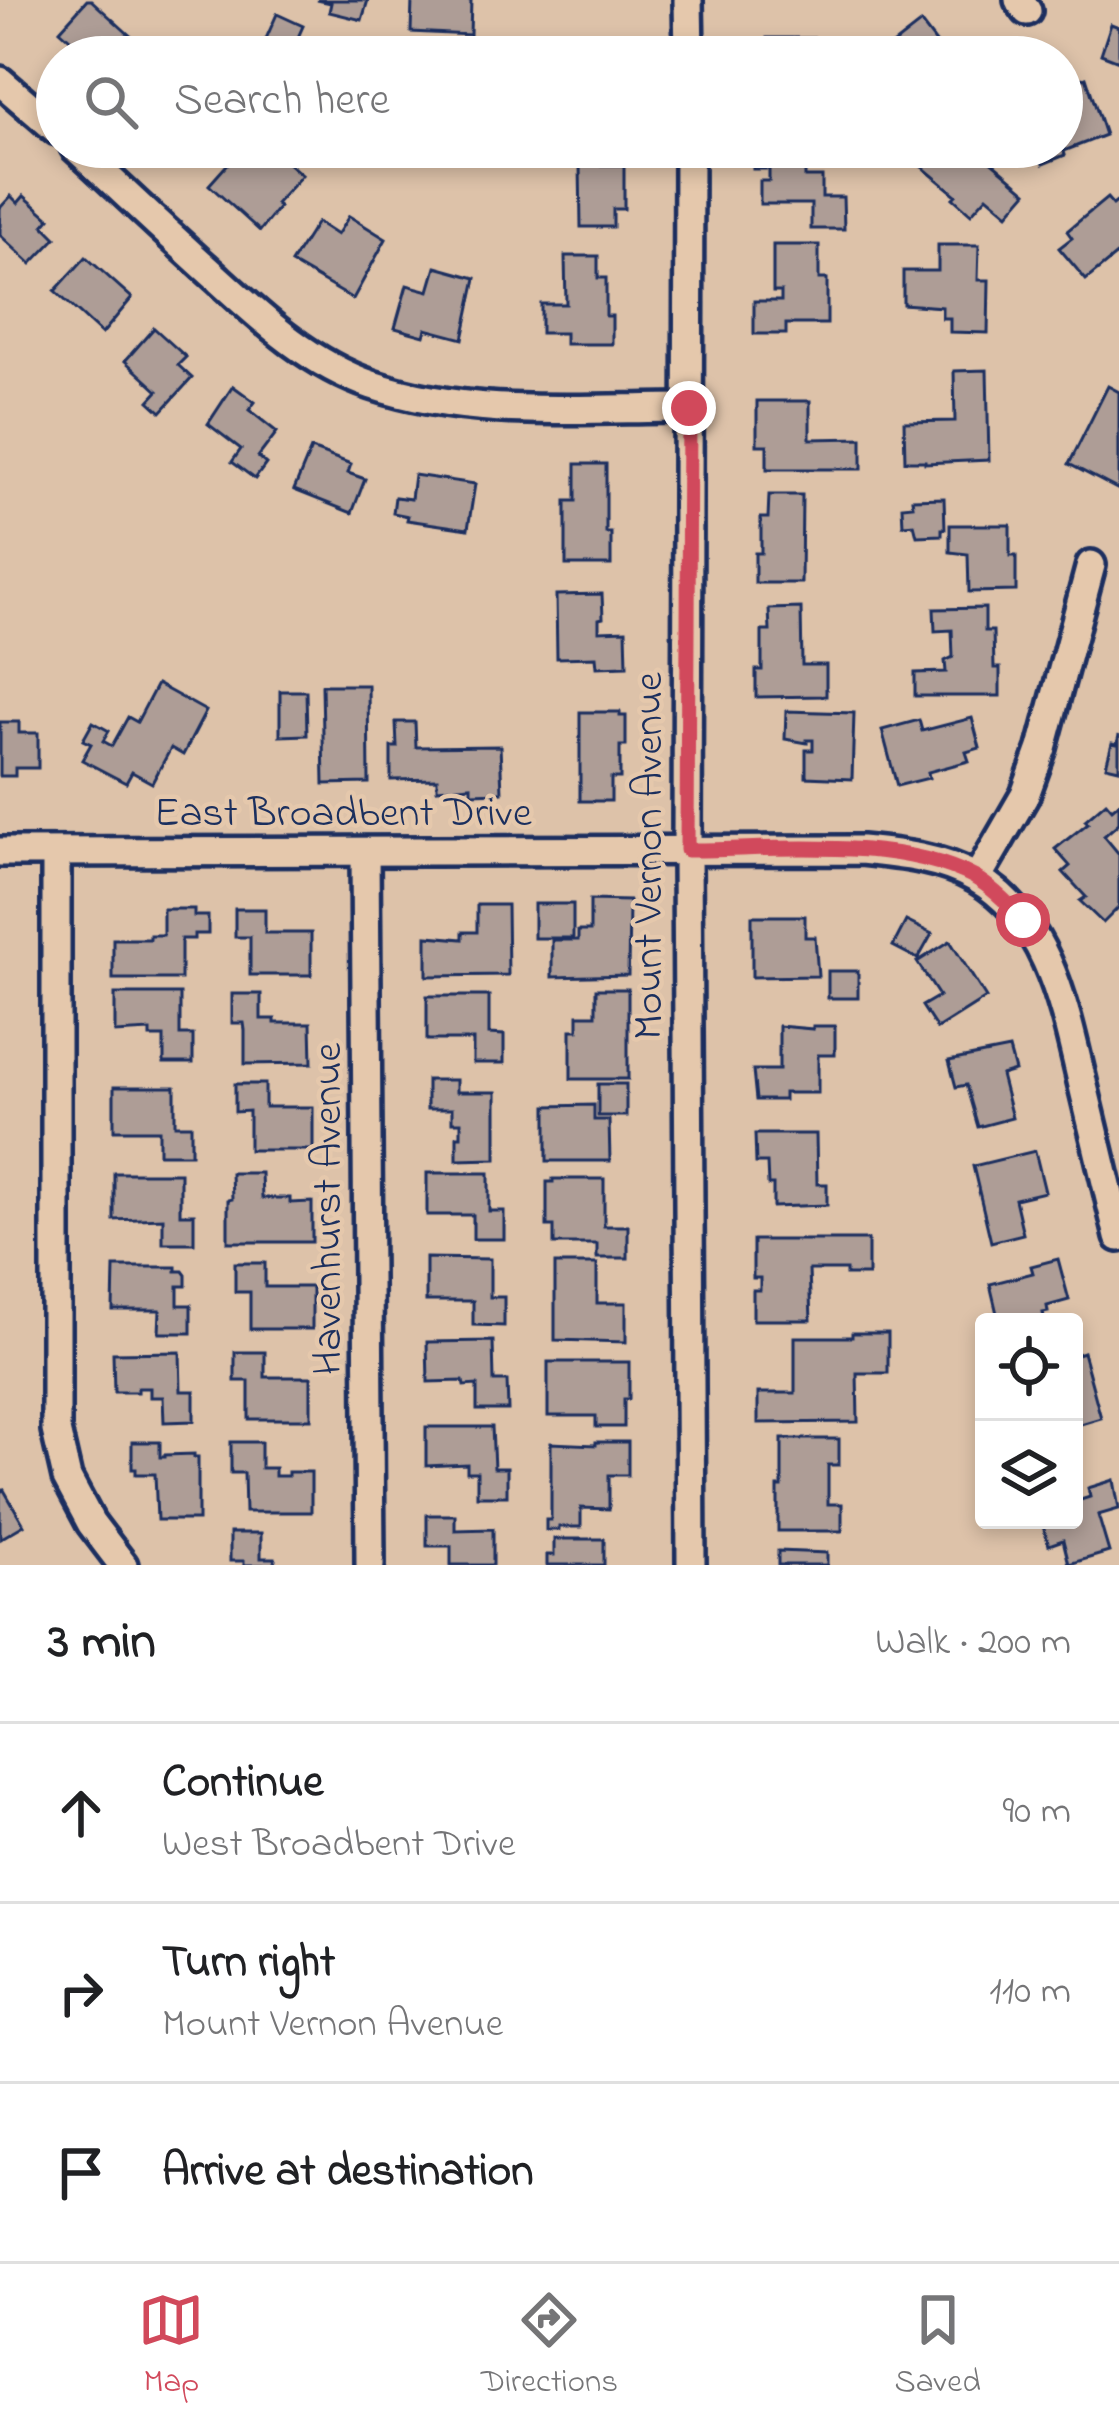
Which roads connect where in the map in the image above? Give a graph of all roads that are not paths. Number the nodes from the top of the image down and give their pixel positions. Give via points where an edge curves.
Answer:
1 (688, 0) edge
2 (689, 36) edge
3 (0, 81) edge
4 (36, 112) edge
5 (98, 168) edge
6 (689, 168) edge
7 (689, 408) junction
8 (1091, 565) dead end
9 (687, 850) junction
10 (0, 852) edge
11 (365, 852) junction
12 (56, 854) junction
13 (976, 878) junction
14 (1119, 1237) edge
15 (123, 1565) edge
16 (370, 1565) edge
17 (691, 1565) edge

1 - 2 street
3 - 4 street
5 - 7 street via 281,335 370,385 497,408
6 - 7 street, Mount Vernon Avenue
7 - 9 street, Mount Vernon Avenue
8 - 13 street via 1030,779
9 - 11 street, East Broadbent Drive
9 - 13 street, East Broadbent Drive via 861,850 927,859
9 - 17 street, Mount Vernon Avenue
10 - 12 street, East Broadbent Drive
11 - 12 street, East Broadbent Drive
11 - 16 street, Havenhurst Avenue
12 - 15 street via 56,1430 67,1478
13 - 14 street via 1023,920 1054,976

